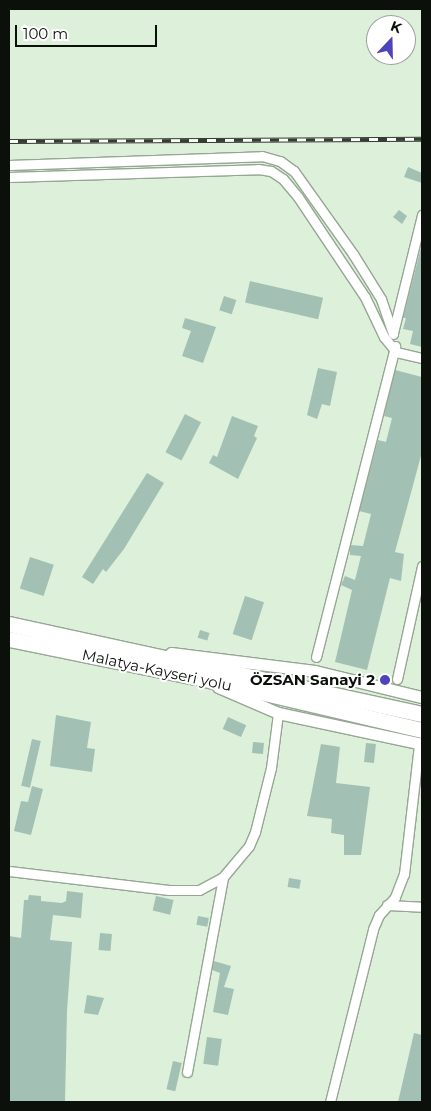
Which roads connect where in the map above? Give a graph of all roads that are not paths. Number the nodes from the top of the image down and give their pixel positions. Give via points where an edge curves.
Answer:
1 (9, 165) edge
2 (9, 177) edge
3 (422, 214) edge
4 (393, 334) junction
5 (396, 352) junction
6 (422, 358) edge
7 (422, 566) edge
8 (9, 624) edge
9 (9, 639) edge
10 (108, 645) junction
11 (316, 657) dead end
12 (196, 677) junction
13 (397, 679) dead end
14 (422, 697) edge
15 (278, 713) junction
16 (422, 714) edge
17 (421, 740) edge
18 (9, 872) edge
19 (224, 877) junction
20 (388, 905) junction
21 (422, 907) edge
22 (187, 1072) dead end
23 (330, 1102) edge

1 - 4 street via 262,156 280,161 294,171 353,254 381,299
2 - 5 street via 271,171 283,179 298,197 365,297 384,337
3 - 4 street
4 - 5 street
5 - 6 street
5 - 11 street via 364,463
7 - 13 street
8 - 10 highway
9 - 12 highway, Malatya-Kayseri yolu
10 - 14 street via 315,671
10 - 16 highway
12 - 15 street
12 - 17 highway, Malatya-Kayseri yolu
15 - 17 street
15 - 19 street via 271,768 255,832 249,846
17 - 20 street via 404,874 400,888
18 - 19 street via 169,890 199,890
19 - 22 street
20 - 21 street
20 - 23 street via 374,929

